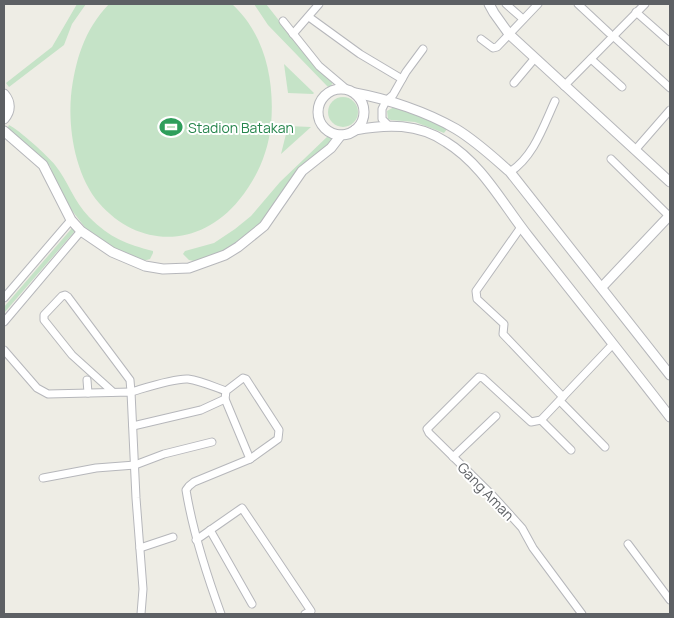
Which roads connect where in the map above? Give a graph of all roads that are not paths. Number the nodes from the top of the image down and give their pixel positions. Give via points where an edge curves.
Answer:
1 (319, 4) edge
2 (489, 4) edge
3 (506, 4) edge
4 (538, 4) edge
5 (578, 4) edge
6 (644, 4) edge
7 (636, 12) junction
8 (309, 17) junction
9 (524, 19) junction
10 (283, 21) dead end
11 (293, 34) junction
12 (509, 34) junction
13 (611, 34) junction
14 (482, 39) dead end
15 (670, 42) edge
16 (423, 49) dead end
17 (535, 58) junction
18 (591, 58) junction
19 (402, 79) junction
20 (514, 83) dead end
21 (564, 86) junction
22 (622, 87) dead end
23 (345, 88) junction
24 (670, 88) edge
25 (355, 93) junction
26 (4, 94) edge
27 (386, 101) junction
28 (555, 102) dead end
29 (670, 110) edge
30 (4, 119) edge
31 (388, 125) junction
32 (456, 129) junction
33 (355, 130) junction
34 (4, 131) edge
35 (342, 135) junction
36 (447, 142) junction
37 (478, 145) junction
38 (636, 149) junction
39 (467, 158) junction
40 (611, 159) dead end
41 (510, 172) junction
42 (670, 182) edge
43 (670, 216) edge
44 (71, 220) junction
45 (520, 227) junction
46 (81, 231) junction
47 (602, 287) junction
48 (4, 298) edge
49 (4, 322) edge
50 (613, 344) junction
51 (4, 350) edge
52 (670, 375) edge
53 (87, 380) dead end
54 (113, 392) junction
55 (131, 392) junction
56 (88, 393) junction
57 (226, 395) junction
58 (561, 399) junction
59 (496, 416) dead end
60 (670, 417) edge
61 (541, 420) junction
62 (133, 426) junction
63 (212, 442) dead end
64 (605, 446) dead end
65 (570, 450) dead end
66 (453, 457) junction
67 (250, 459) junction
68 (135, 465) junction
69 (44, 478) dead end
70 (210, 530) junction
71 (173, 537) dead end
72 (196, 540) junction
73 (628, 544) dead end
74 (140, 548) junction
75 (670, 600) edge
76 (252, 604) dead end
77 (141, 614) edge
78 (221, 614) edge
79 (305, 614) edge
80 (582, 614) edge

1 - 8 street
2 - 12 street
3 - 9 street
4 - 9 street
5 - 13 street
6 - 7 street
7 - 13 street
7 - 15 street
8 - 11 street
8 - 19 street
9 - 12 street
10 - 11 street
11 - 23 street via 319,66
12 - 14 street via 494,48
12 - 17 street
13 - 18 street
13 - 24 street
16 - 19 street
17 - 20 street
17 - 21 street
18 - 21 street
18 - 22 street
19 - 27 street
21 - 38 street
23 - 25 street
23 - 35 street via 324,95 318,107 323,126 334,134
25 - 27 street
25 - 33 street via 364,107 361,124
26 - 30 street via 9,103
27 - 31 street via 382,119
27 - 32 street
28 - 41 street via 532,151 521,165
29 - 38 street
31 - 33 street
31 - 36 street via 409,127
32 - 36 street
32 - 37 street
33 - 35 street
34 - 44 street via 43,165
35 - 46 street via 302,171 264,226 238,247 208,262 188,268 144,266 112,252
36 - 39 street
37 - 39 street
37 - 41 street
38 - 42 street
39 - 45 street via 492,186
40 - 43 street
41 - 47 street
43 - 47 street
44 - 46 street
44 - 48 street
45 - 50 street
45 - 58 street via 476,291 477,299 504,324 503,334
46 - 49 street
47 - 52 street
50 - 58 street
50 - 60 street
51 - 56 street via 42,392 57,395
53 - 56 street
54 - 55 street
54 - 55 street via 72,355 44,320 44,315 62,296 68,297 118,363 130,380
54 - 56 street
55 - 57 street via 186,379 201,382
55 - 62 street
57 - 62 street via 201,410
57 - 67 street
57 - 67 street via 240,379 246,379 279,430 278,439
58 - 61 street
58 - 64 street
59 - 66 street
61 - 65 street
61 - 66 street, Gang Aman via 531,422 483,378 477,378 427,429
62 - 68 street
63 - 68 street
66 - 80 street, Gang Aman via 522,528
67 - 72 street via 186,490
68 - 69 street via 96,468
68 - 74 street
70 - 72 street
70 - 76 street
70 - 79 street via 242,508 311,611
71 - 74 street
72 - 78 street
73 - 75 street
74 - 77 street

